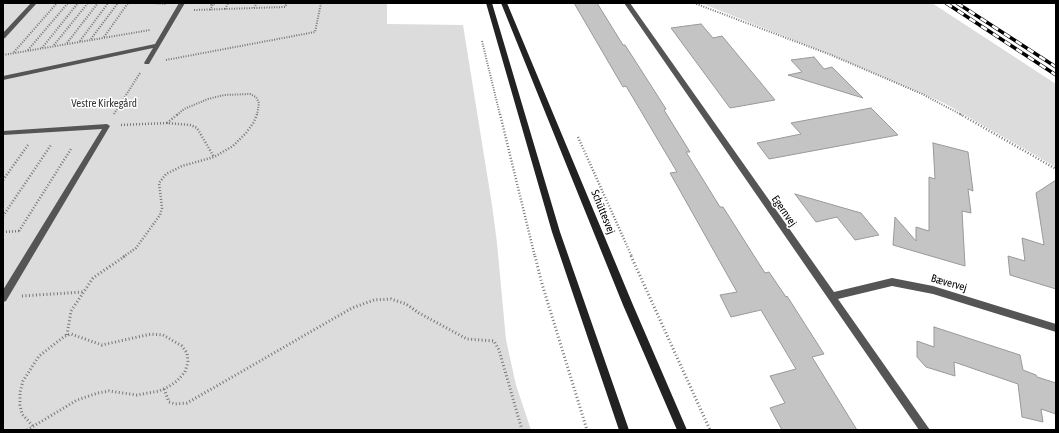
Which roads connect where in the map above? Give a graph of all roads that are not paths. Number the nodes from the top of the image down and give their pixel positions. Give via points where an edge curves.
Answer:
1 (34, 3) edge
2 (182, 3) edge
3 (489, 3) edge
4 (504, 3) edge
5 (627, 3) edge
6 (3, 37) edge
7 (158, 45) junction
8 (147, 63) road end
9 (3, 78) edge
10 (3, 133) edge
11 (833, 296) junction
12 (3, 298) edge
13 (1056, 328) edge
14 (624, 430) edge
15 (682, 430) edge
16 (925, 430) edge

1 - 6 street
2 - 7 street
3 - 14 main road via 556,232
4 - 15 main road, Schüttesvej
5 - 11 street, Egernvej via 784,230
7 - 8 street
7 - 9 street
10 - 12 street via 107,126
11 - 13 street, Bævervej via 892,282 933,290
11 - 16 street, Egernvej

